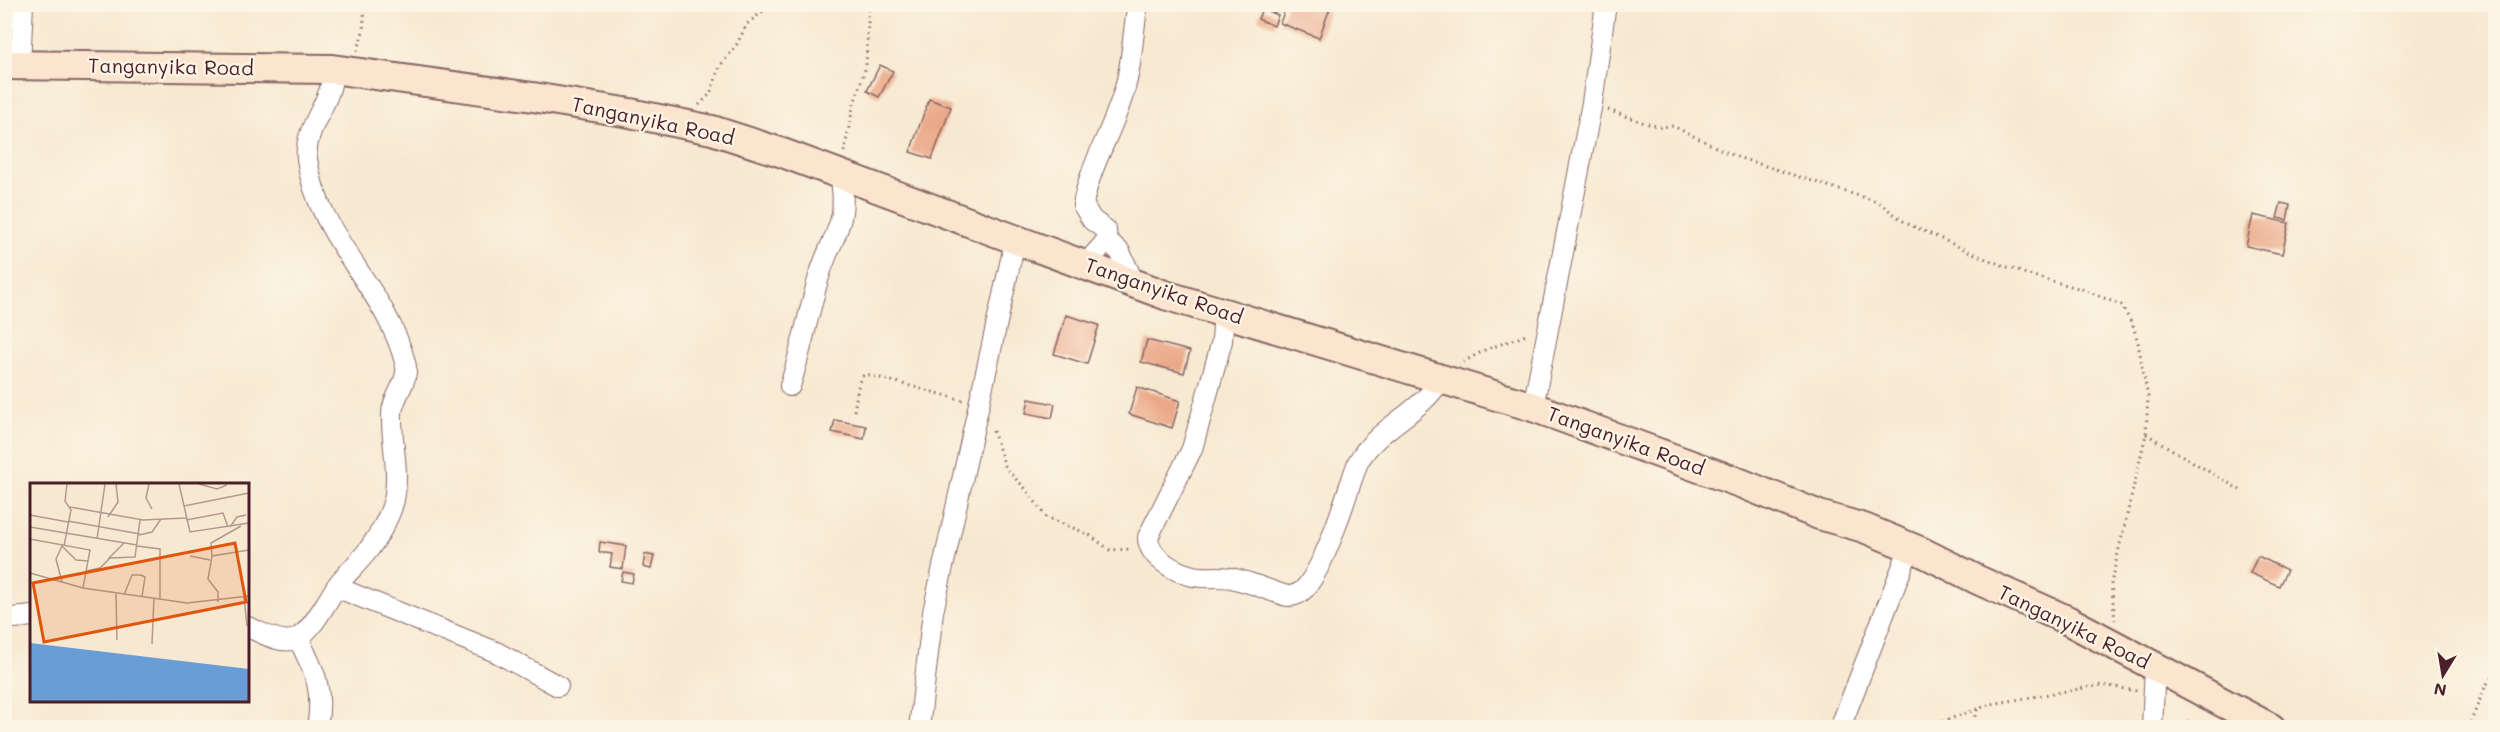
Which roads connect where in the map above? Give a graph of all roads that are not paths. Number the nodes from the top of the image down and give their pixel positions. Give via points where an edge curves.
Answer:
1 (23, 4) edge
2 (1138, 4) edge
3 (1606, 4) edge
4 (12, 65) edge
5 (340, 70) junction
6 (840, 174) junction
7 (1107, 240) junction
8 (1015, 241) junction
9 (1086, 264) junction
10 (1134, 282) junction
11 (1224, 311) junction
12 (1442, 377) junction
13 (790, 386) dead end
14 (1533, 407) junction
15 (1910, 547) junction
16 (336, 587) junction
17 (30, 616) edge
18 (4, 619) edge
19 (249, 627) edge
20 (298, 638) junction
21 (2156, 666) junction
22 (558, 686) dead end
23 (317, 728) edge
24 (919, 728) edge
25 (1840, 728) edge
26 (2152, 728) edge
27 (2271, 728) edge

1 - 4 street
2 - 7 street via 1124,94 1092,169 1083,205 1092,220 1106,230
3 - 14 street via 1593,103
4 - 5 street, Tanganyika Road
5 - 6 street, Tanganyika Road via 533,97 712,130
5 - 16 street via 316,119 307,148 315,194 330,228 369,284 406,366 392,411 396,481 391,508 370,547
6 - 8 street, Tanganyika Road
6 - 13 street via 845,200 842,222 823,262 802,353
7 - 9 street
7 - 10 street via 1120,252
8 - 9 street, Tanganyika Road
8 - 24 street via 933,612
9 - 10 street, Tanganyika Road
10 - 11 street, Tanganyika Road
11 - 12 street, Tanganyika Road
11 - 12 street via 1222,341 1192,449 1148,537 1148,546 1165,562 1193,576 1223,576 1287,597 1296,596 1316,569 1366,446 1428,398
12 - 14 street, Tanganyika Road
14 - 15 street, Tanganyika Road
15 - 21 street, Tanganyika Road
15 - 25 street
16 - 20 street via 310,627
16 - 22 street via 496,652
17 - 18 street
19 - 20 street via 284,640
20 - 23 street via 319,682
21 - 26 street
21 - 27 street, Tanganyika Road

